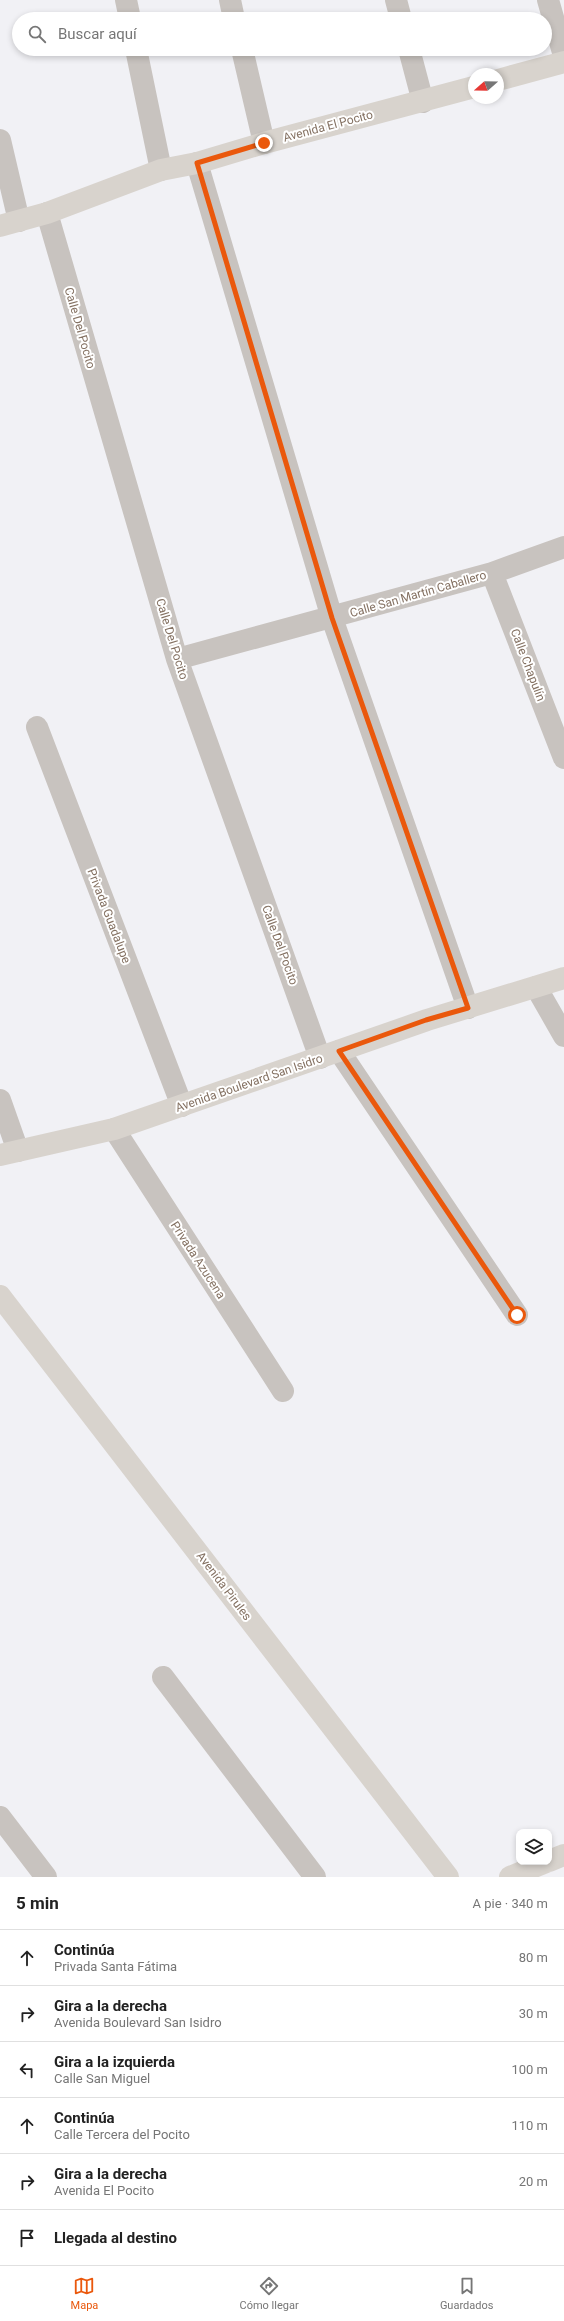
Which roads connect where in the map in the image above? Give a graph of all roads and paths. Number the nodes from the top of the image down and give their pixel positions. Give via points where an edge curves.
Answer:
1 (126, 0) edge
2 (230, 0) edge
3 (396, 0) edge
4 (548, 0) edge
5 (129, 12) edge
6 (233, 12) edge
7 (399, 12) edge
8 (551, 12) edge
9 (552, 14) edge
10 (137, 56) edge
11 (244, 56) edge
12 (411, 56) edge
13 (564, 56) edge
14 (564, 62) edge
15 (504, 78) edge
16 (468, 89) edge
17 (422, 102) junction
18 (0, 140) edge
19 (264, 143) junction
20 (197, 163) junction
21 (161, 170) junction
22 (47, 213) junction
23 (10, 224) edge
24 (564, 548) edge
25 (492, 573) junction
26 (332, 618) junction
27 (177, 659) junction
28 (37, 726) dead end
29 (564, 758) edge
30 (564, 978) edge
31 (536, 987) junction
32 (468, 1008) junction
33 (564, 1036) edge
34 (330, 1054) junction
35 (0, 1100) edge
36 (182, 1106) junction
37 (114, 1129) junction
38 (9, 1153) edge
39 (0, 1296) edge
40 (517, 1315) dead end
41 (283, 1391) dead end
42 (163, 1677) dead end
43 (0, 1817) edge
44 (564, 1854) edge
45 (552, 1860) edge
46 (539, 1865) edge
47 (46, 1877) edge
48 (315, 1877) edge
49 (448, 1877) edge
50 (510, 1877) edge

1 - 5 street
2 - 6 street
3 - 7 street
4 - 8 street
9 - 13 street
10 - 21 street
11 - 19 street
12 - 17 street
14 - 15 main road
16 - 17 main road, Avenida El Pocito
17 - 19 main road, Avenida El Pocito
18 - 23 street
19 - 20 main road, Avenida El Pocito
20 - 21 main road, Avenida El Pocito
20 - 26 street
21 - 22 main road, Avenida El Pocito
22 - 23 main road, Avenida El Pocito
22 - 27 street, Calle Del Pocito
24 - 25 street, Calle San Martín Caballero
25 - 26 street, Calle San Martín Caballero
25 - 29 street, Calle Chapulín
26 - 27 street, Calle San Martín Caballero
26 - 32 street
27 - 34 street, Calle Del Pocito
28 - 36 street, Privada Guadalupe
30 - 31 main road, Avenida Boulevard San Isidro
31 - 32 main road, Avenida Boulevard San Isidro
31 - 33 street
32 - 34 main road, Avenida Boulevard San Isidro
34 - 36 main road, Avenida Boulevard San Isidro
34 - 40 street, Calle Del Pocito
35 - 38 street
36 - 37 main road, Avenida Boulevard San Isidro
37 - 38 main road, Avenida Boulevard San Isidro
37 - 41 street, Privada Azucena
39 - 49 main road, Avenida Pirules
42 - 48 street
43 - 47 street
44 - 45 main road
46 - 50 main road

